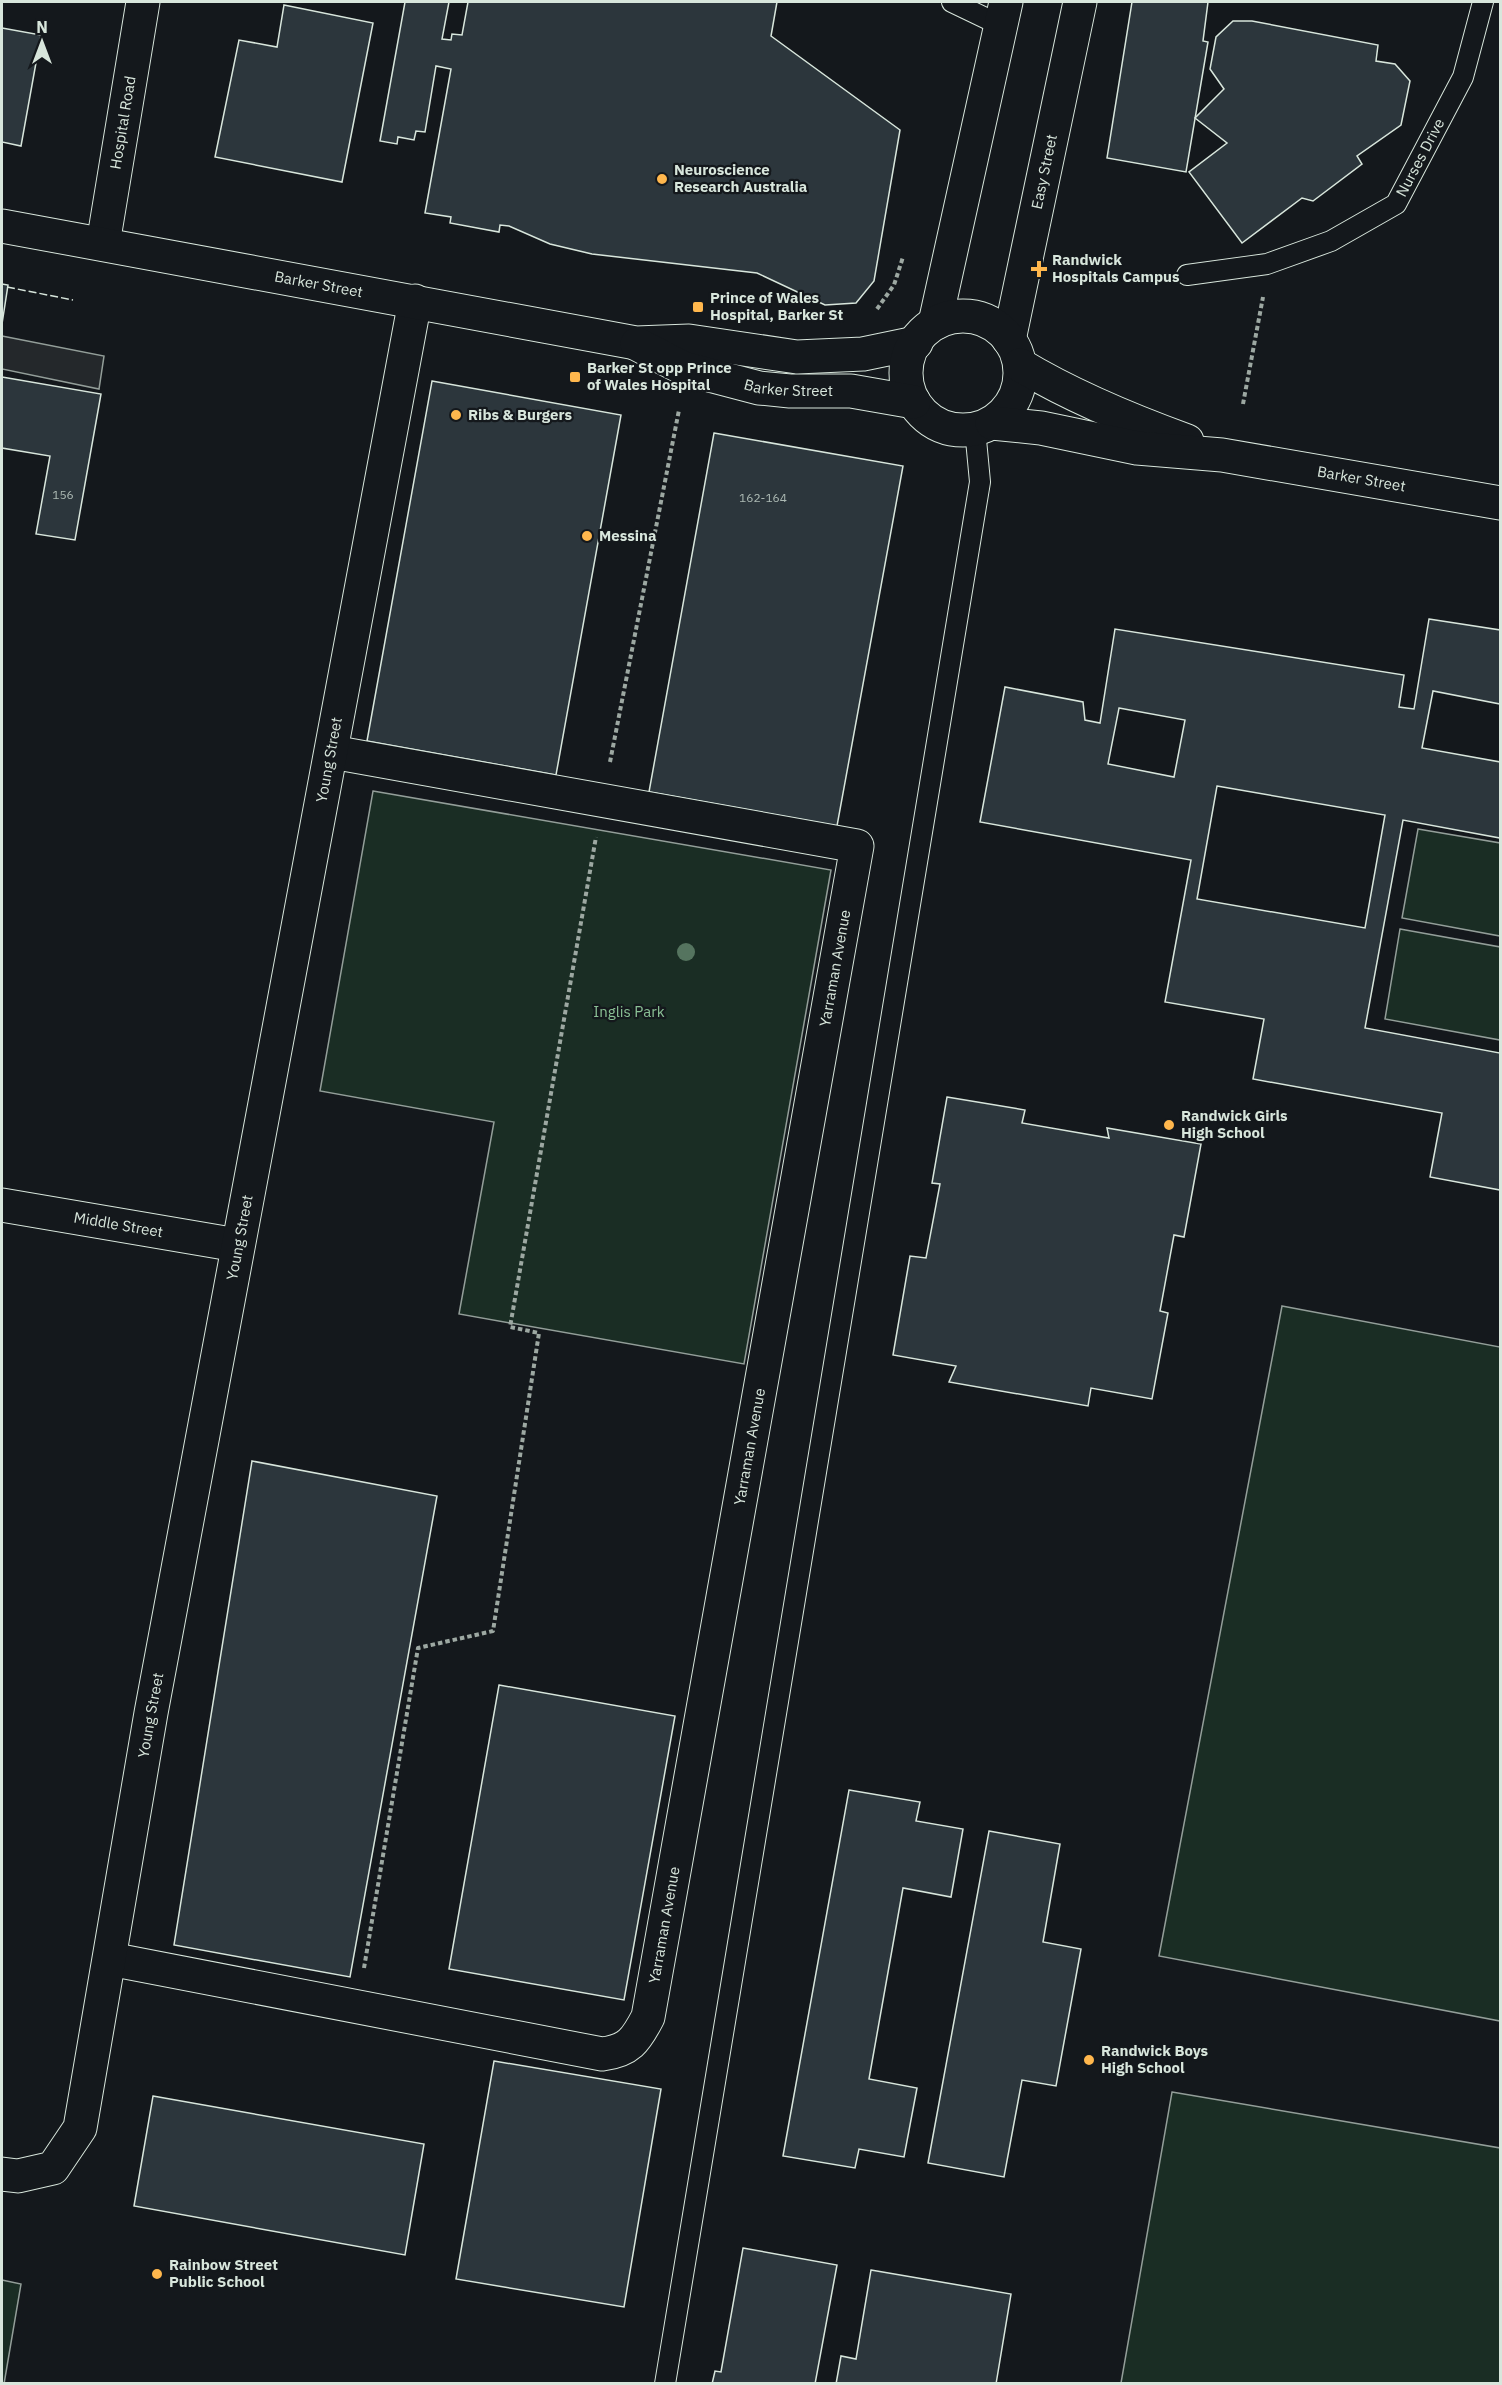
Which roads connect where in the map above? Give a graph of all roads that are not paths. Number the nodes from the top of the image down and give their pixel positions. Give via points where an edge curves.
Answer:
1 (143, 2) edge
2 (952, 2) edge
3 (1080, 2) edge
4 (1483, 2) edge
5 (1004, 14) edge
6 (2, 226) edge
7 (103, 244) junction
8 (1187, 275) dead end
9 (414, 301) junction
10 (926, 333) junction
11 (636, 343) junction
12 (1015, 353) junction
13 (914, 402) junction
14 (983, 426) junction
15 (1222, 455) junction
16 (1500, 503) edge
17 (332, 752) junction
18 (2, 1205) edge
19 (237, 1245) junction
20 (110, 1959) junction
21 (2, 2174) edge
22 (665, 2384) edge

1 - 7 street, Hospital Road
2 - 5 lane
3 - 12 street, Easy Street
4 - 8 lane, Nurses Drive via 1463,77 1396,204 1331,241 1267,264
5 - 10 street
6 - 7 street, Barker Street
7 - 9 street, Barker Street
9 - 11 street, Barker Street
9 - 17 street, Young Street
10 - 11 street, Barker Street via 863,354 797,357 688,341
10 - 12 street via 950,317 983,320 998,328
10 - 13 street via 911,349 907,367
11 - 13 street, Barker Street via 683,368 759,388 851,391
12 - 14 street via 1019,381 1015,396 1005,411
12 - 15 street, Barker Street via 1048,382
13 - 14 street via 939,426 957,430
14 - 15 street, Barker Street via 1041,429 1137,448
14 - 22 lane via 980,482
15 - 16 street, Barker Street
17 - 19 street, Young Street
17 - 20 street, Yarraman Avenue via 857,846 648,2017 636,2040 617,2052 602,2054
18 - 19 street, Middle Street
19 - 20 street, Young Street
20 - 21 street, Young Street via 80,2128 53,2168 18,2176

